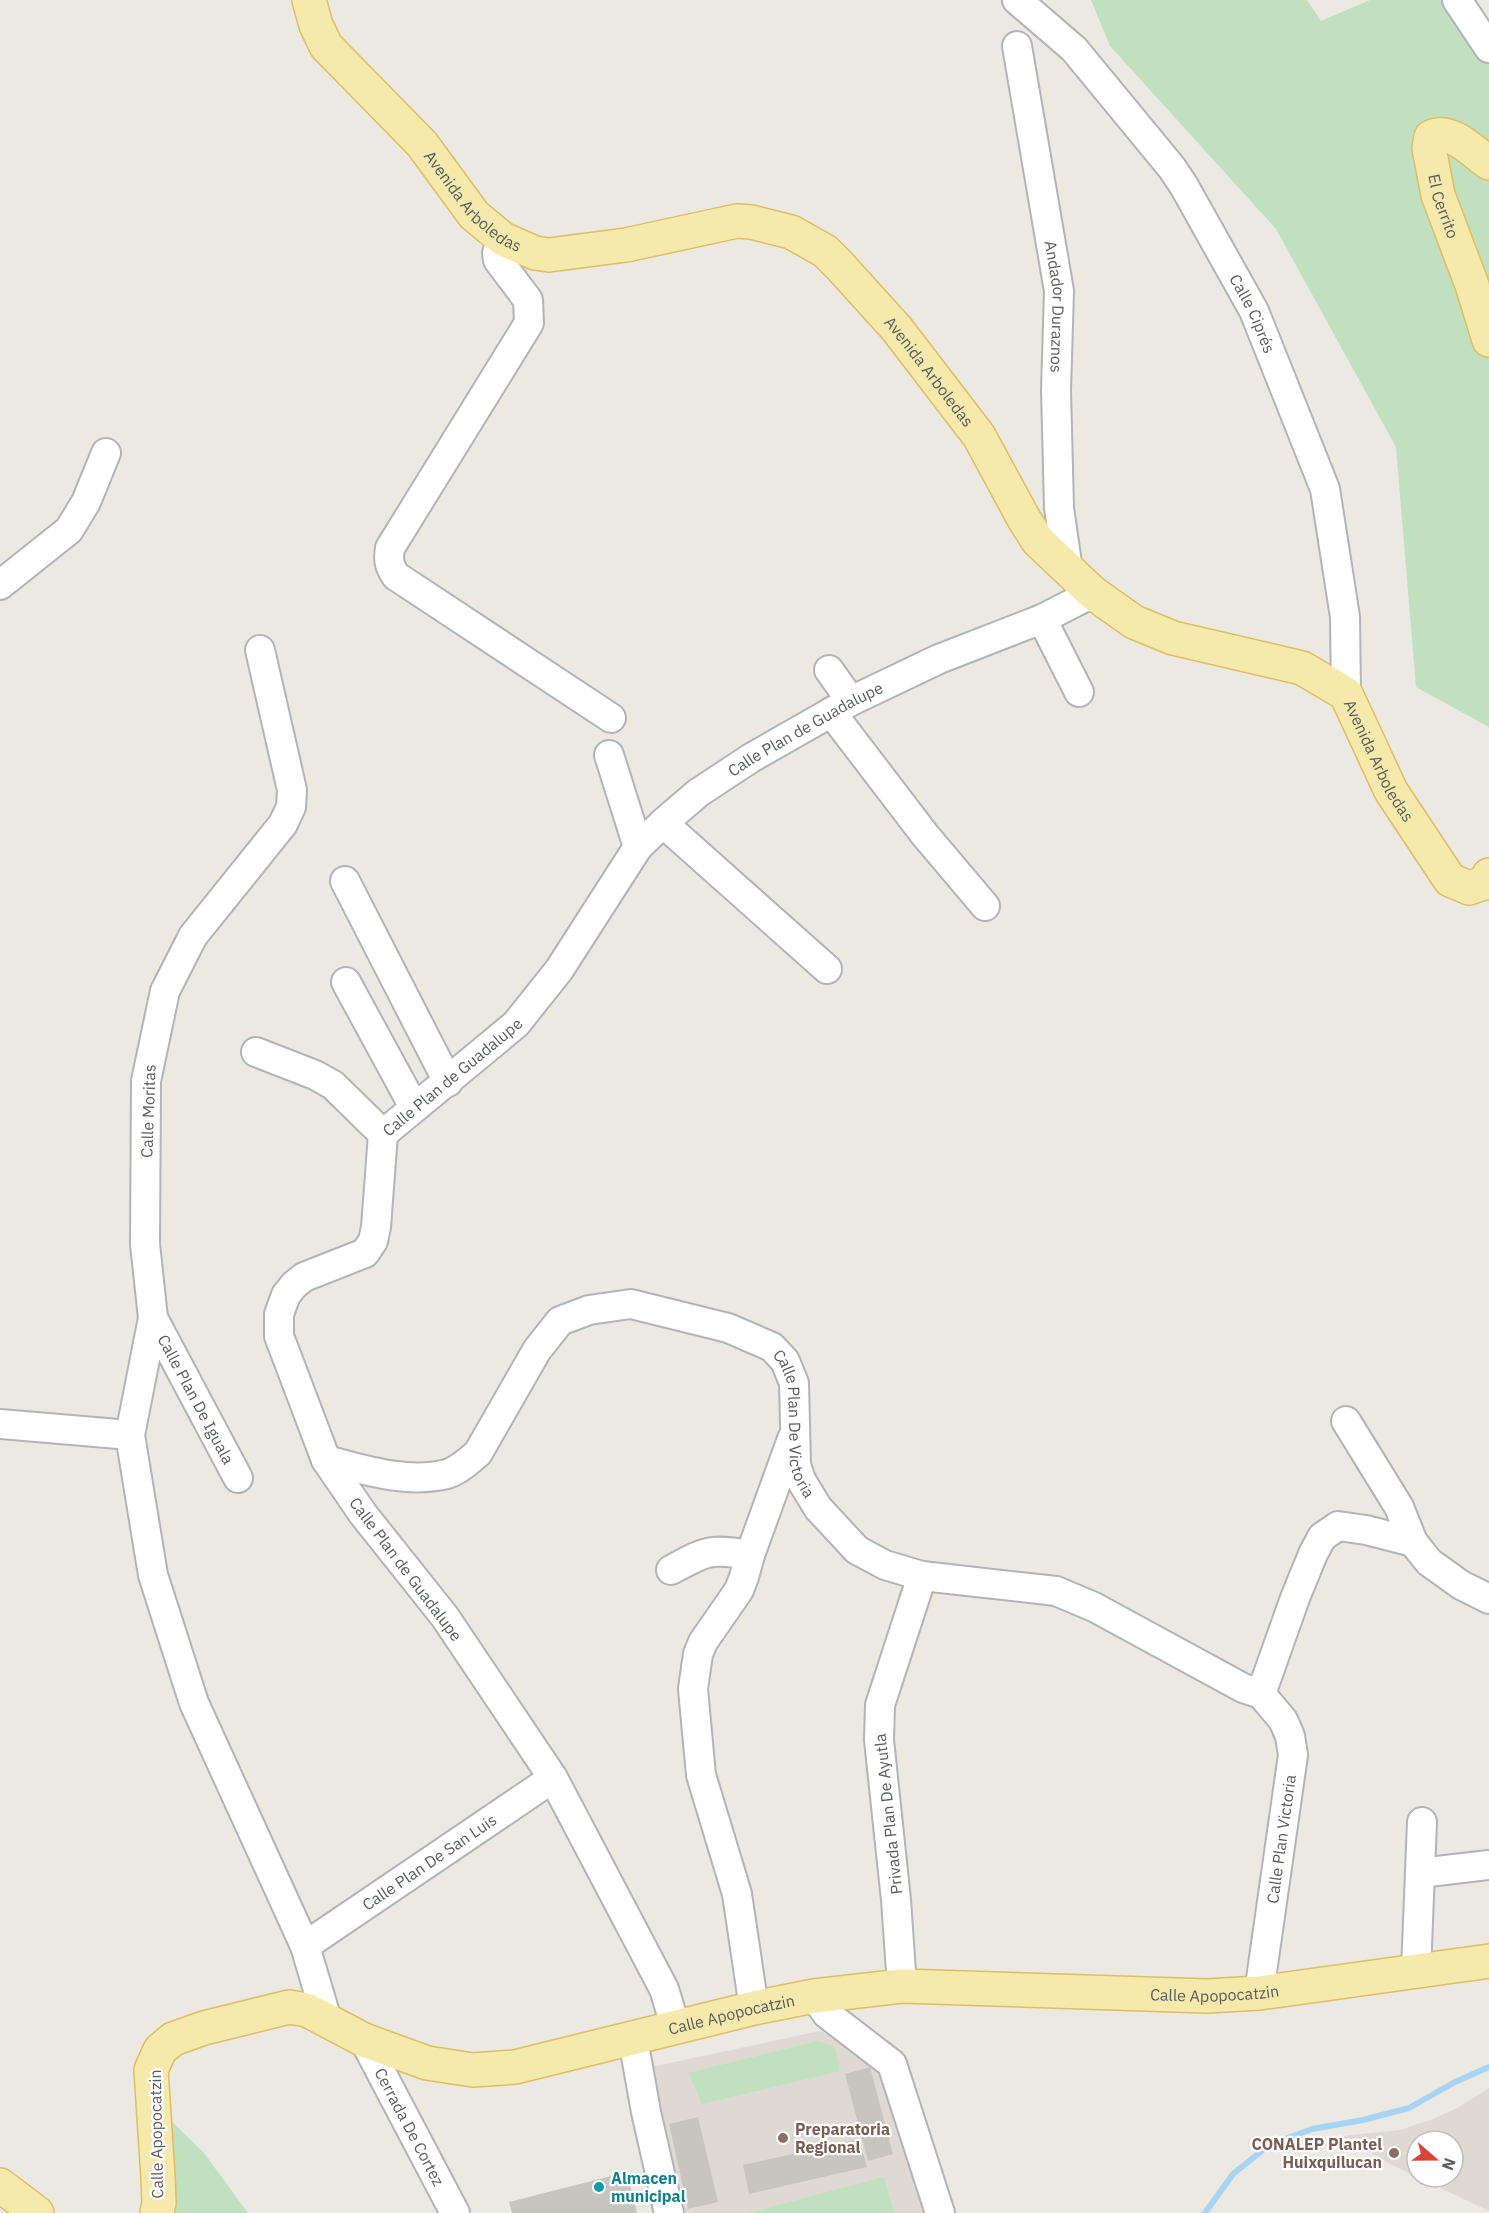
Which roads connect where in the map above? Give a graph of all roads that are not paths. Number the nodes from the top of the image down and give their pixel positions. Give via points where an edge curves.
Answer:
1 (309, 0) edge
2 (1017, 0) edge
3 (1457, 0) edge
4 (1017, 46) dead end
5 (1489, 48) edge
6 (1489, 163) edge
7 (503, 239) junction
8 (1489, 340) edge
9 (106, 453) dead end
10 (1068, 570) junction
11 (0, 585) edge
12 (1093, 593) junction
13 (1042, 619) junction
14 (260, 650) dead end
15 (829, 670) dead end
16 (1079, 692) dead end
17 (1346, 694) junction
18 (841, 706) junction
19 (611, 718) dead end
20 (609, 755) dead end
21 (663, 823) junction
22 (638, 847) junction
23 (345, 881) dead end
24 (1487, 887) edge
25 (985, 906) dead end
26 (827, 969) dead end
27 (346, 982) dead end
28 (256, 1052) dead end
29 (448, 1082) junction
30 (414, 1107) junction
31 (383, 1134) junction
32 (153, 1318) junction
33 (1346, 1421) dead end
34 (0, 1424) edge
35 (795, 1432) junction
36 (130, 1435) junction
37 (326, 1460) junction
38 (238, 1478) dead end
39 (1413, 1542) junction
40 (750, 1555) junction
41 (671, 1570) dead end
42 (922, 1576) junction
43 (1489, 1599) edge
44 (1262, 1694) junction
45 (553, 1778) junction
46 (1422, 1822) dead end
47 (1489, 1865) edge
48 (1420, 1873) junction
49 (305, 1946) junction
50 (1489, 1961) edge
51 (1416, 1971) junction
52 (902, 1986) junction
53 (1259, 1993) junction
54 (814, 1996) junction
55 (754, 2008) junction
56 (327, 2020) junction
57 (676, 2028) junction
58 (633, 2039) junction
59 (364, 2040) junction
60 (0, 2185) edge
61 (37, 2213) edge
62 (157, 2213) edge
63 (455, 2213) edge
64 (669, 2213) edge
65 (940, 2213) edge

1 - 7 main road, Avenida Arboledas via 326,46 422,144 474,215
2 - 17 street, Calle Ciprés via 1074,49 1172,168 1254,311 1324,489 1345,617
3 - 5 street
4 - 10 street, Andador Duraznos via 1059,291 1059,500
6 - 8 main road, El Cerrito via 1454,137 1443,133 1431,136 1429,148 1438,195
7 - 10 main road, Avenida Arboledas via 549,255 626,245 737,221 791,232 825,251 897,329 951,397 980,436 1038,541
7 - 19 street via 498,260 528,300 529,323 390,548 390,568 396,576
9 - 11 street via 86,502 69,530
10 - 12 main road, Avenida Arboledas
12 - 13 street, Calle Plan de Guadalupe
12 - 17 main road, Avenida Arboledas via 1134,622 1173,638 1302,668
13 - 16 street
13 - 18 street, Calle Plan de Guadalupe via 939,659
14 - 32 street, Calle Moritas via 292,790 291,807 283,824 193,936 165,992 146,1081 145,1244
15 - 18 street
17 - 24 main road, Avenida Arboledas via 1391,791 1450,880 1469,888
18 - 21 street, Calle Plan de Guadalupe via 751,758
18 - 25 street via 925,835
20 - 22 street
21 - 22 street, Calle Plan de Guadalupe
21 - 26 street
22 - 29 street, Calle Plan de Guadalupe via 559,970 516,1024
23 - 29 street
27 - 30 street
28 - 31 street via 333,1085
29 - 30 street, Calle Plan de Guadalupe
30 - 31 street, Calle Plan de Guadalupe
31 - 37 street, Calle Plan de Guadalupe via 372,1241 365,1253 304,1277 286,1295 279,1314 279,1336
32 - 36 street, Calle Moritas
32 - 38 street, Calle Plan De Iguala
33 - 39 street via 1398,1507
34 - 36 street
35 - 37 street, Calle Plan De Victoria via 794,1383 785,1362 772,1347 728,1328 631,1304 589,1310 560,1321 537,1350 478,1453 448,1473 416,1478 380,1474
35 - 40 street
35 - 42 street, Calle Plan De Victoria via 796,1465 818,1509 856,1550 885,1565
36 - 49 street via 153,1575 195,1703
37 - 45 street, Calle Plan de Guadalupe via 363,1514 445,1617
39 - 43 street via 1445,1574
39 - 44 street via 1338,1526 1322,1537 1295,1598
40 - 41 street via 706,1552
40 - 55 street via 739,1590 703,1642 693,1689 701,1775 737,1894
42 - 44 street, Calle Plan De Victoria via 1056,1591 1094,1607 1243,1688
42 - 52 street, Privada Plan De Ayutla via 880,1706 879,1740
44 - 53 street, Calle Plan Victoria via 1283,1720 1293,1755
45 - 49 street, Calle Plan De San Luis
45 - 57 street, Calle Plan de Guadalupe via 664,1989
46 - 48 street
47 - 48 street
48 - 51 street
49 - 56 street
50 - 51 main road, Calle Apopocatzin
51 - 53 main road, Calle Apopocatzin
52 - 53 main road, Calle Apopocatzin via 1207,1996
52 - 54 main road, Calle Apopocatzin
54 - 55 main road, Calle Apopocatzin
54 - 65 street via 827,2014 892,2064
55 - 57 main road, Calle Apopocatzin
56 - 59 main road, Calle Apopocatzin
56 - 62 main road, Calle Apopocatzin via 289,2007 204,2028 173,2039 160,2050 151,2070
57 - 58 main road, Calle Apopocatzin
58 - 59 main road, Calle Apopocatzin via 515,2067 473,2070 427,2063
58 - 64 street
59 - 63 street, Cerrada De Cortez
60 - 61 main road

